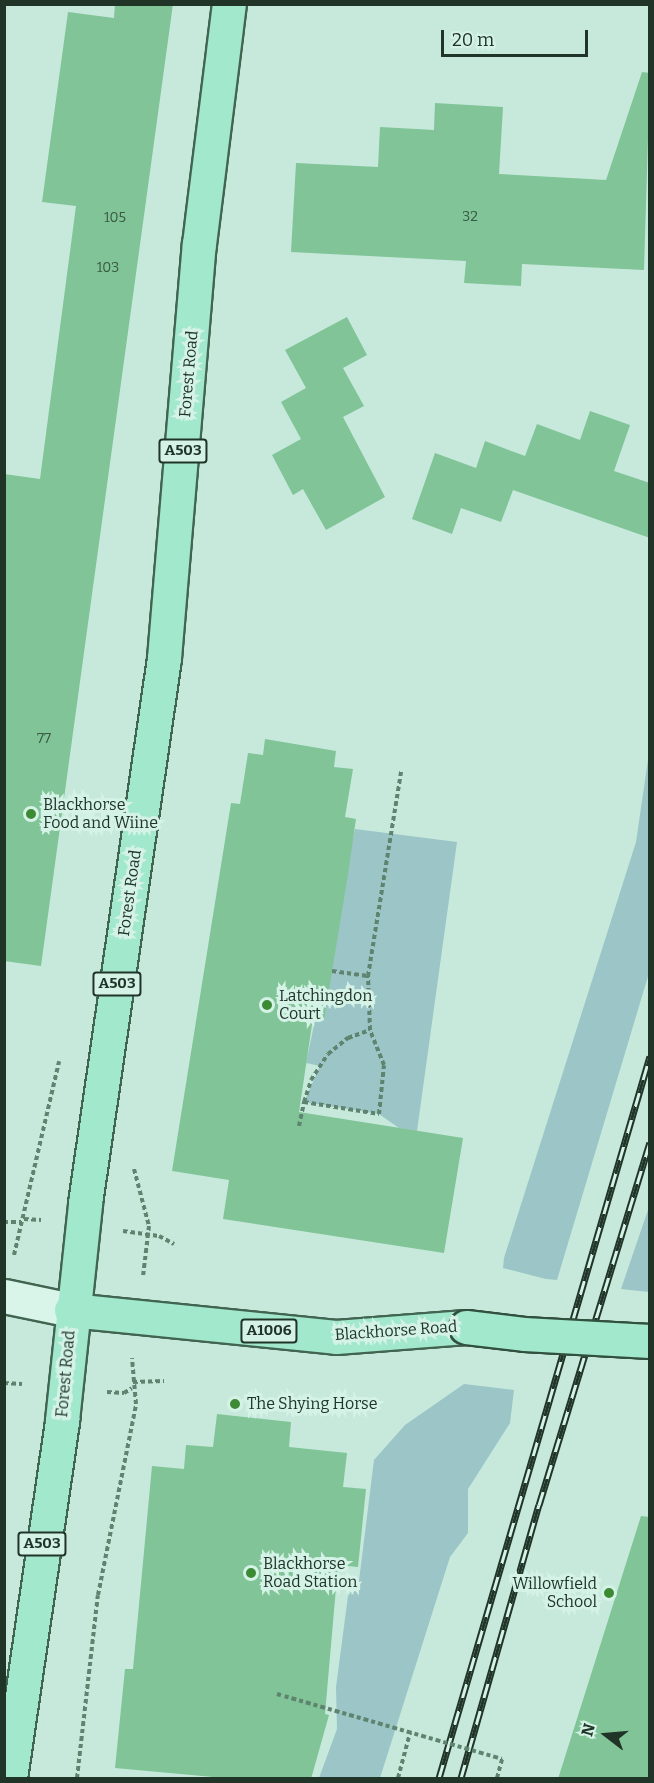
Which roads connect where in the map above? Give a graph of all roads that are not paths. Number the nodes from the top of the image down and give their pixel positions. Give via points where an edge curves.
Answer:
1 (229, 4) edge
2 (4, 1296) edge
3 (71, 1310) junction
4 (650, 1341) edge
5 (10, 1779) edge

1 - 3 main road, Forest Road / A503 via 199,244 164,658
2 - 3 main road
3 - 4 main road, Blackhorse Road / A1006, bridge via 336,1337 466,1327
3 - 5 main road, Forest Road / A503 via 62,1420 34,1591

